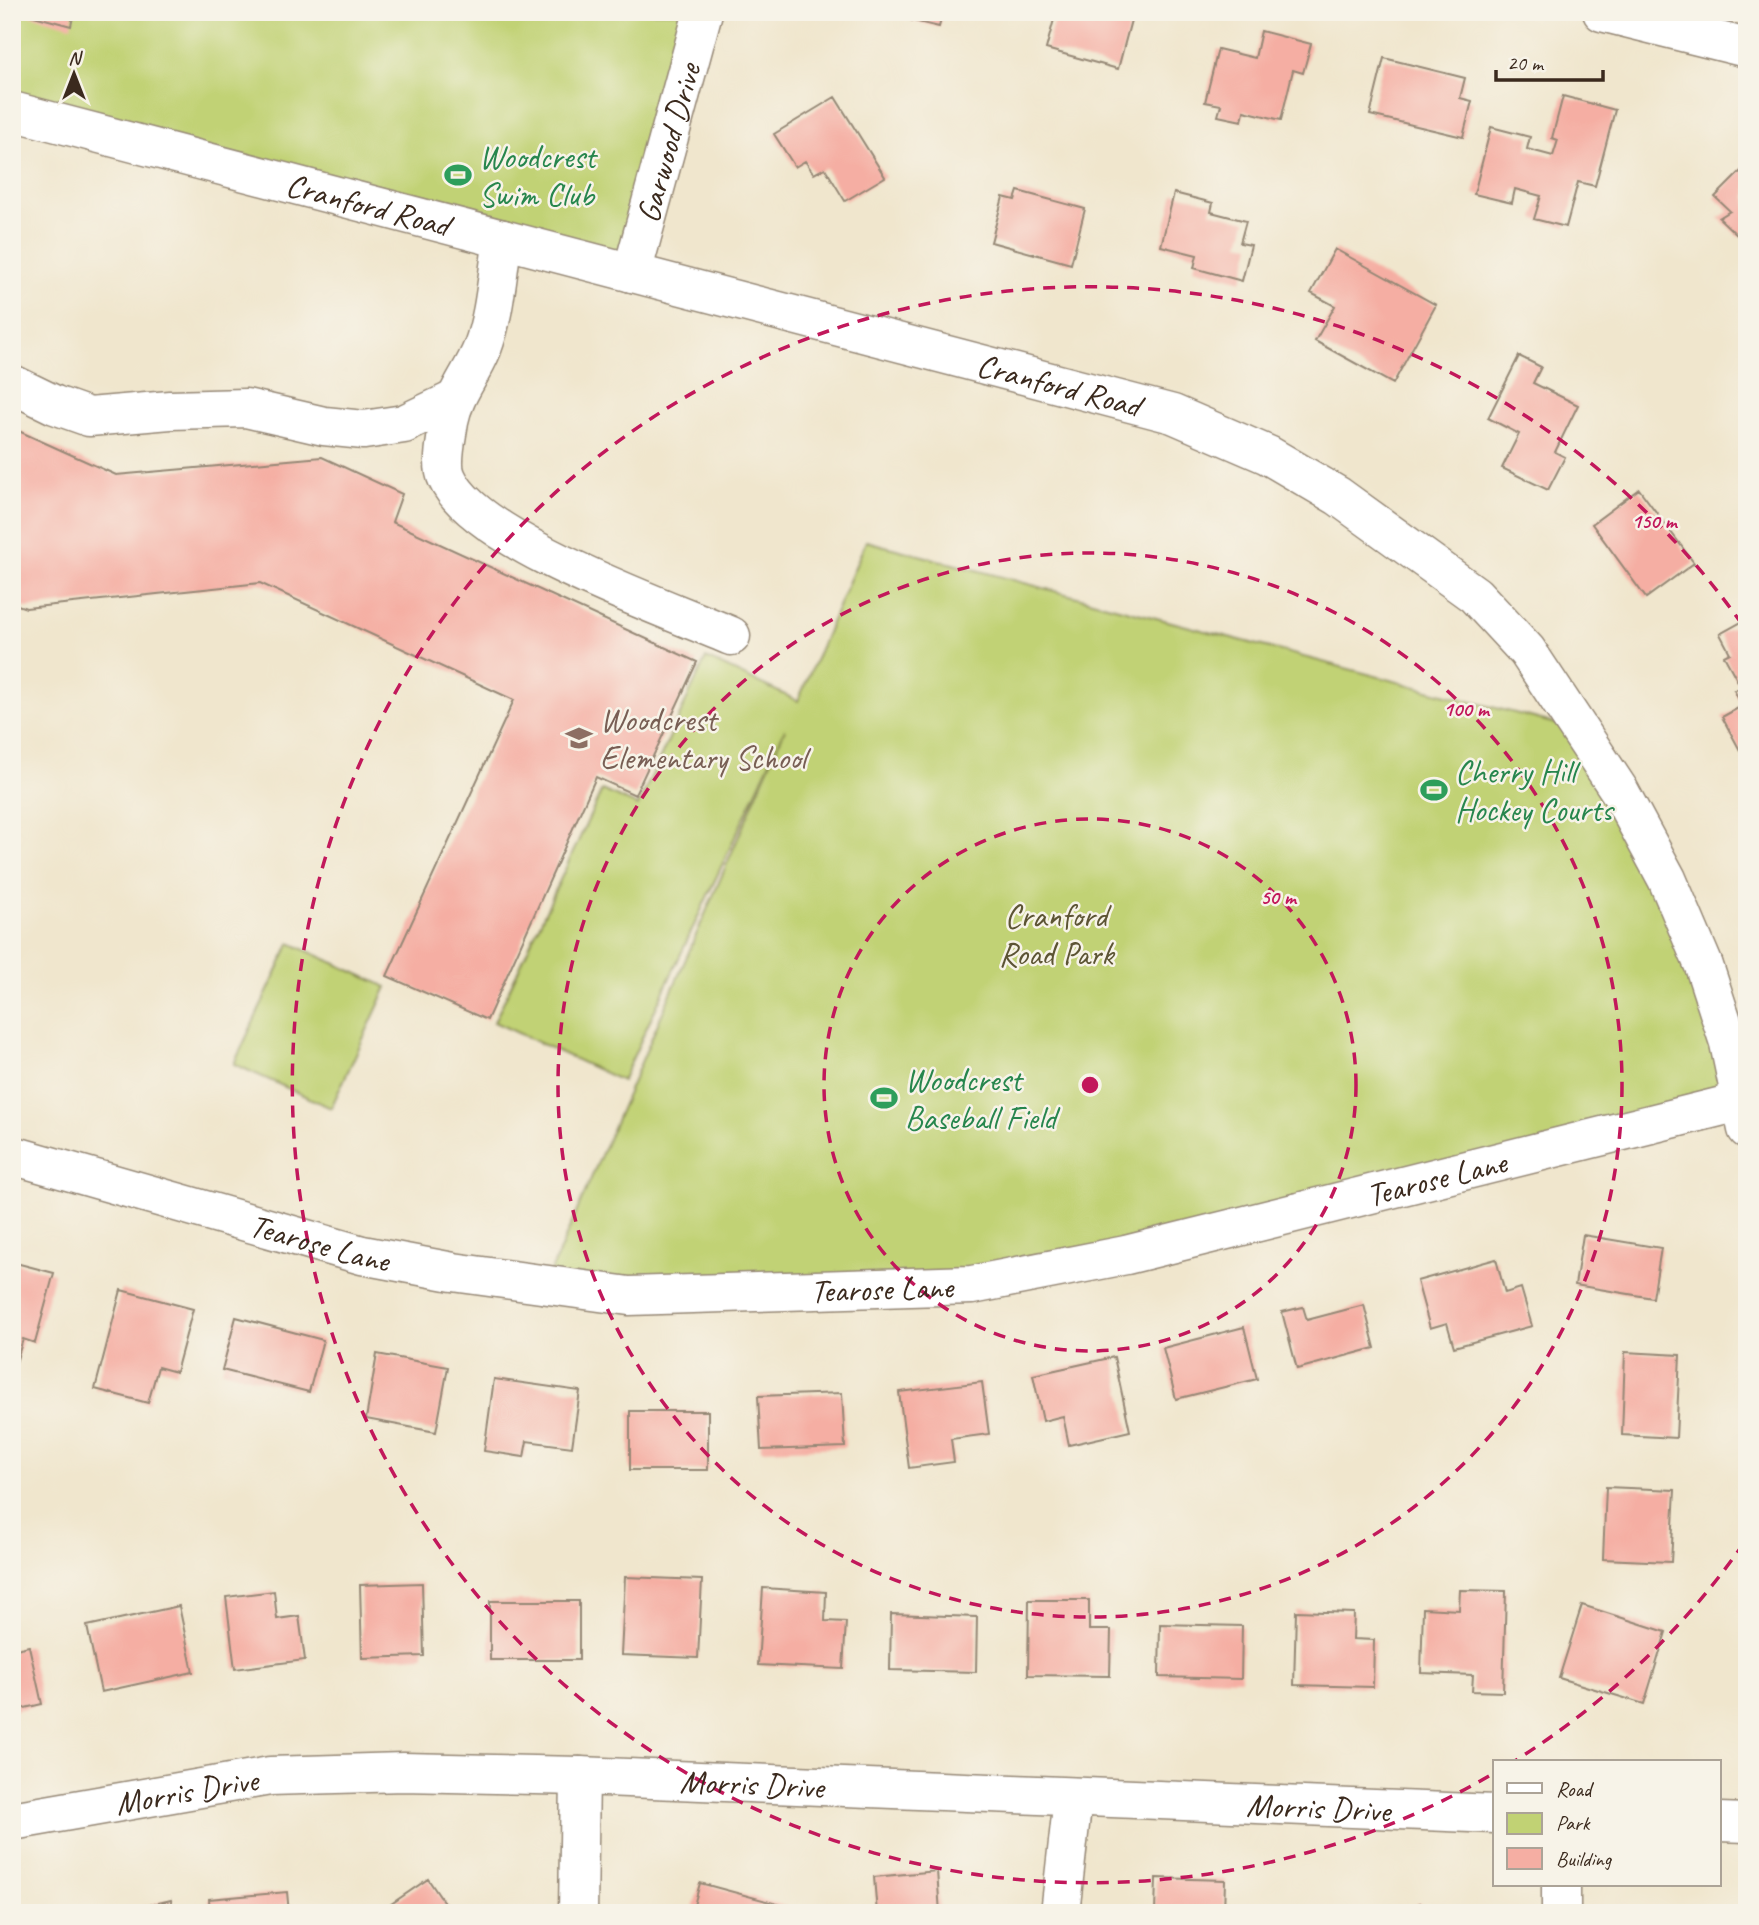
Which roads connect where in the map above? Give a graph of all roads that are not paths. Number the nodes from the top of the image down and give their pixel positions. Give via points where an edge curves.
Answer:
1 (703, 12) edge
2 (1602, 12) edge
3 (1747, 48) edge
4 (12, 111) edge
5 (503, 239) junction
6 (632, 273) junction
7 (12, 384) edge
8 (454, 400) junction
9 (731, 636) dead end
10 (1745, 1110) edge
11 (12, 1155) edge
12 (580, 1776) junction
13 (1073, 1798) junction
14 (1493, 1814) edge
15 (12, 1821) edge
16 (1720, 1822) edge
17 (1747, 1823) edge
18 (1561, 1886) edge
19 (578, 1913) edge
20 (1060, 1913) edge
21 (1561, 1913) edge

1 - 6 street, Garwood Drive
2 - 3 street
4 - 5 street, Cranford Road
5 - 6 street, Cranford Road
5 - 8 street via 483,347
6 - 10 street, Cranford Road via 1173,414 1268,455 1338,496 1475,595 1527,651 1619,790 1667,879 1704,966
7 - 8 street via 89,417 246,408 364,430 404,424
8 - 9 street via 445,476 478,516 543,554
10 - 11 street, Tearose Lane via 1126,1255 972,1285 629,1296 362,1255
12 - 13 street, Morris Drive
12 - 15 street, Morris Drive via 403,1772 270,1776
12 - 19 street
13 - 14 street, Morris Drive
13 - 20 street
16 - 17 street
18 - 21 street

